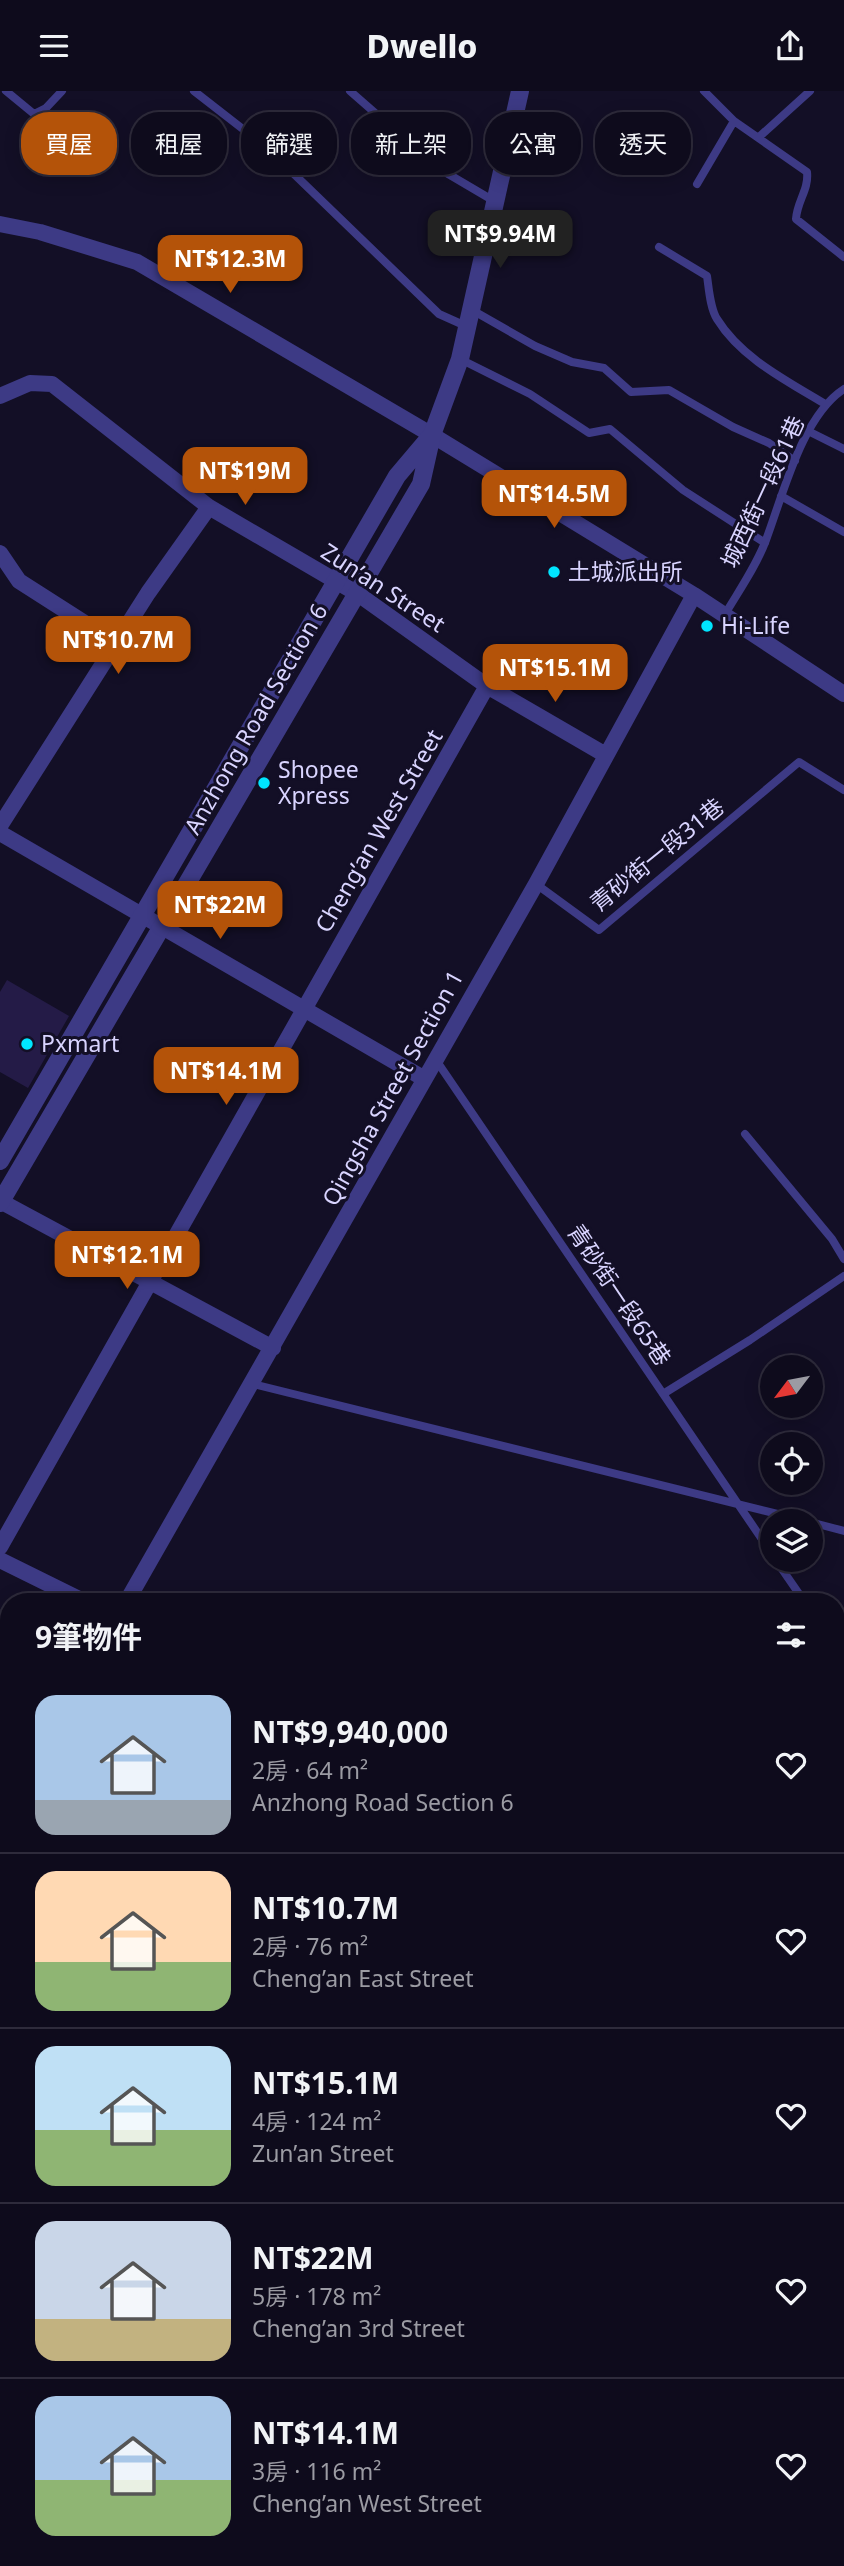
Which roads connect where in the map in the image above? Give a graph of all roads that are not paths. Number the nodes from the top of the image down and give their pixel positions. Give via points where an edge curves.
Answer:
1 (6, 91) edge
2 (62, 91) edge
3 (194, 91) edge
4 (350, 91) edge
5 (520, 91) edge
6 (704, 91) edge
7 (810, 91) edge
8 (734, 121) junction
9 (759, 137) junction
10 (697, 184) dead end
11 (495, 201) junction
12 (0, 224) edge
13 (659, 247) dead end
14 (844, 257) edge
15 (470, 318) junction
16 (460, 359) junction
17 (844, 389) edge
18 (0, 396) edge
19 (825, 404) junction
20 (810, 432) junction
21 (432, 435) junction
22 (844, 450) edge
23 (795, 461) junction
24 (781, 495) junction
25 (209, 507) junction
26 (844, 532) edge
27 (765, 543) junction
28 (0, 552) edge
29 (337, 582) junction
30 (358, 594) junction
31 (694, 595) junction
32 (724, 616) junction
33 (116, 643) junction
34 (487, 686) junction
35 (844, 694) edge
36 (604, 754) junction
37 (844, 790) edge
38 (0, 826) edge
39 (0, 833) edge
40 (536, 884) junction
41 (141, 916) junction
42 (162, 928) junction
43 (303, 1010) junction
44 (434, 1058) junction
45 (424, 1078) junction
46 (744, 1134) dead end
47 (0, 1161) edge
48 (0, 1202) edge
49 (844, 1259) edge
50 (844, 1276) edge
51 (148, 1281) junction
52 (273, 1348) junction
53 (253, 1384) junction
54 (663, 1394) junction
55 (736, 1501) junction
56 (765, 1509) edge
57 (823, 1525) edge
58 (844, 1531) edge
59 (760, 1536) edge
60 (0, 1547) edge
61 (0, 1560) edge
62 (784, 1572) edge
63 (67, 1593) edge
64 (132, 1593) edge
65 (798, 1593) edge

1 - 2 lane via 34,114
3 - 15 lane via 266,147 439,314
4 - 11 lane via 438,168
5 - 11 street, Anzhong Road Section 6
6 - 8 lane
7 - 9 lane
8 - 9 lane
8 - 10 lane
9 - 14 lane via 807,172 809,184 796,219
11 - 15 street, Anzhong Road Section 6
12 - 21 street via 137,262
13 - 19 lane via 707,276 715,317 741,347
15 - 16 street, Anzhong Road Section 6
15 - 23 lane via 572,362 604,368 631,392 669,390
16 - 21 street, Anzhong Road Section 6
16 - 27 lane via 530,394 589,433 610,429 683,489
17 - 19 lane, 城西街一段61巷
18 - 25 street, Zun’an Street via 30,383 52,384
19 - 20 lane, 城西街一段61巷
20 - 22 lane
20 - 23 lane, 城西街一段61巷
21 - 29 street, Anzhong Road Section 6 via 397,476
21 - 30 street, Anzhong Road Section 6 via 421,484
21 - 31 street
23 - 24 lane, 城西街一段61巷
24 - 26 lane
24 - 27 lane, 城西街一段61巷
25 - 29 street, Zun’an Street
25 - 33 street
27 - 32 lane, 城西街一段61巷
28 - 33 street via 19,581
29 - 30 street, Zun’an Street
29 - 41 street, Anzhong Road Section 6
30 - 34 street, Zun’an Street
30 - 42 street, Anzhong Road Section 6
31 - 32 street
31 - 36 street, Qingsha Street Section 1
32 - 35 street
33 - 38 street
34 - 36 street, Zun’an Street
34 - 43 street, Cheng’an West Street
36 - 40 street, Qingsha Street Section 1
37 - 40 lane, 青砂街一段31巷 via 799,762 599,930
39 - 41 street
40 - 44 street, Qingsha Street Section 1
41 - 42 street
41 - 47 street, Anzhong Road Section 6
42 - 43 street
42 - 48 street, Anzhong Road Section 6
43 - 45 street
43 - 51 street, Cheng’an West Street
44 - 45 street, Qingsha Street Section 1
44 - 54 lane, 青砂街一段65巷
45 - 52 street, Qingsha Street Section 1
46 - 49 lane
48 - 51 street
50 - 54 lane
51 - 52 street
51 - 60 street, Cheng’an West Street
52 - 53 street, Qingsha Street Section 1
53 - 55 lane
53 - 64 street, Qingsha Street Section 1
54 - 55 lane, 青砂街一段65巷
55 - 56 lane
55 - 59 lane, 青砂街一段65巷
57 - 58 lane
61 - 63 street
62 - 65 lane

